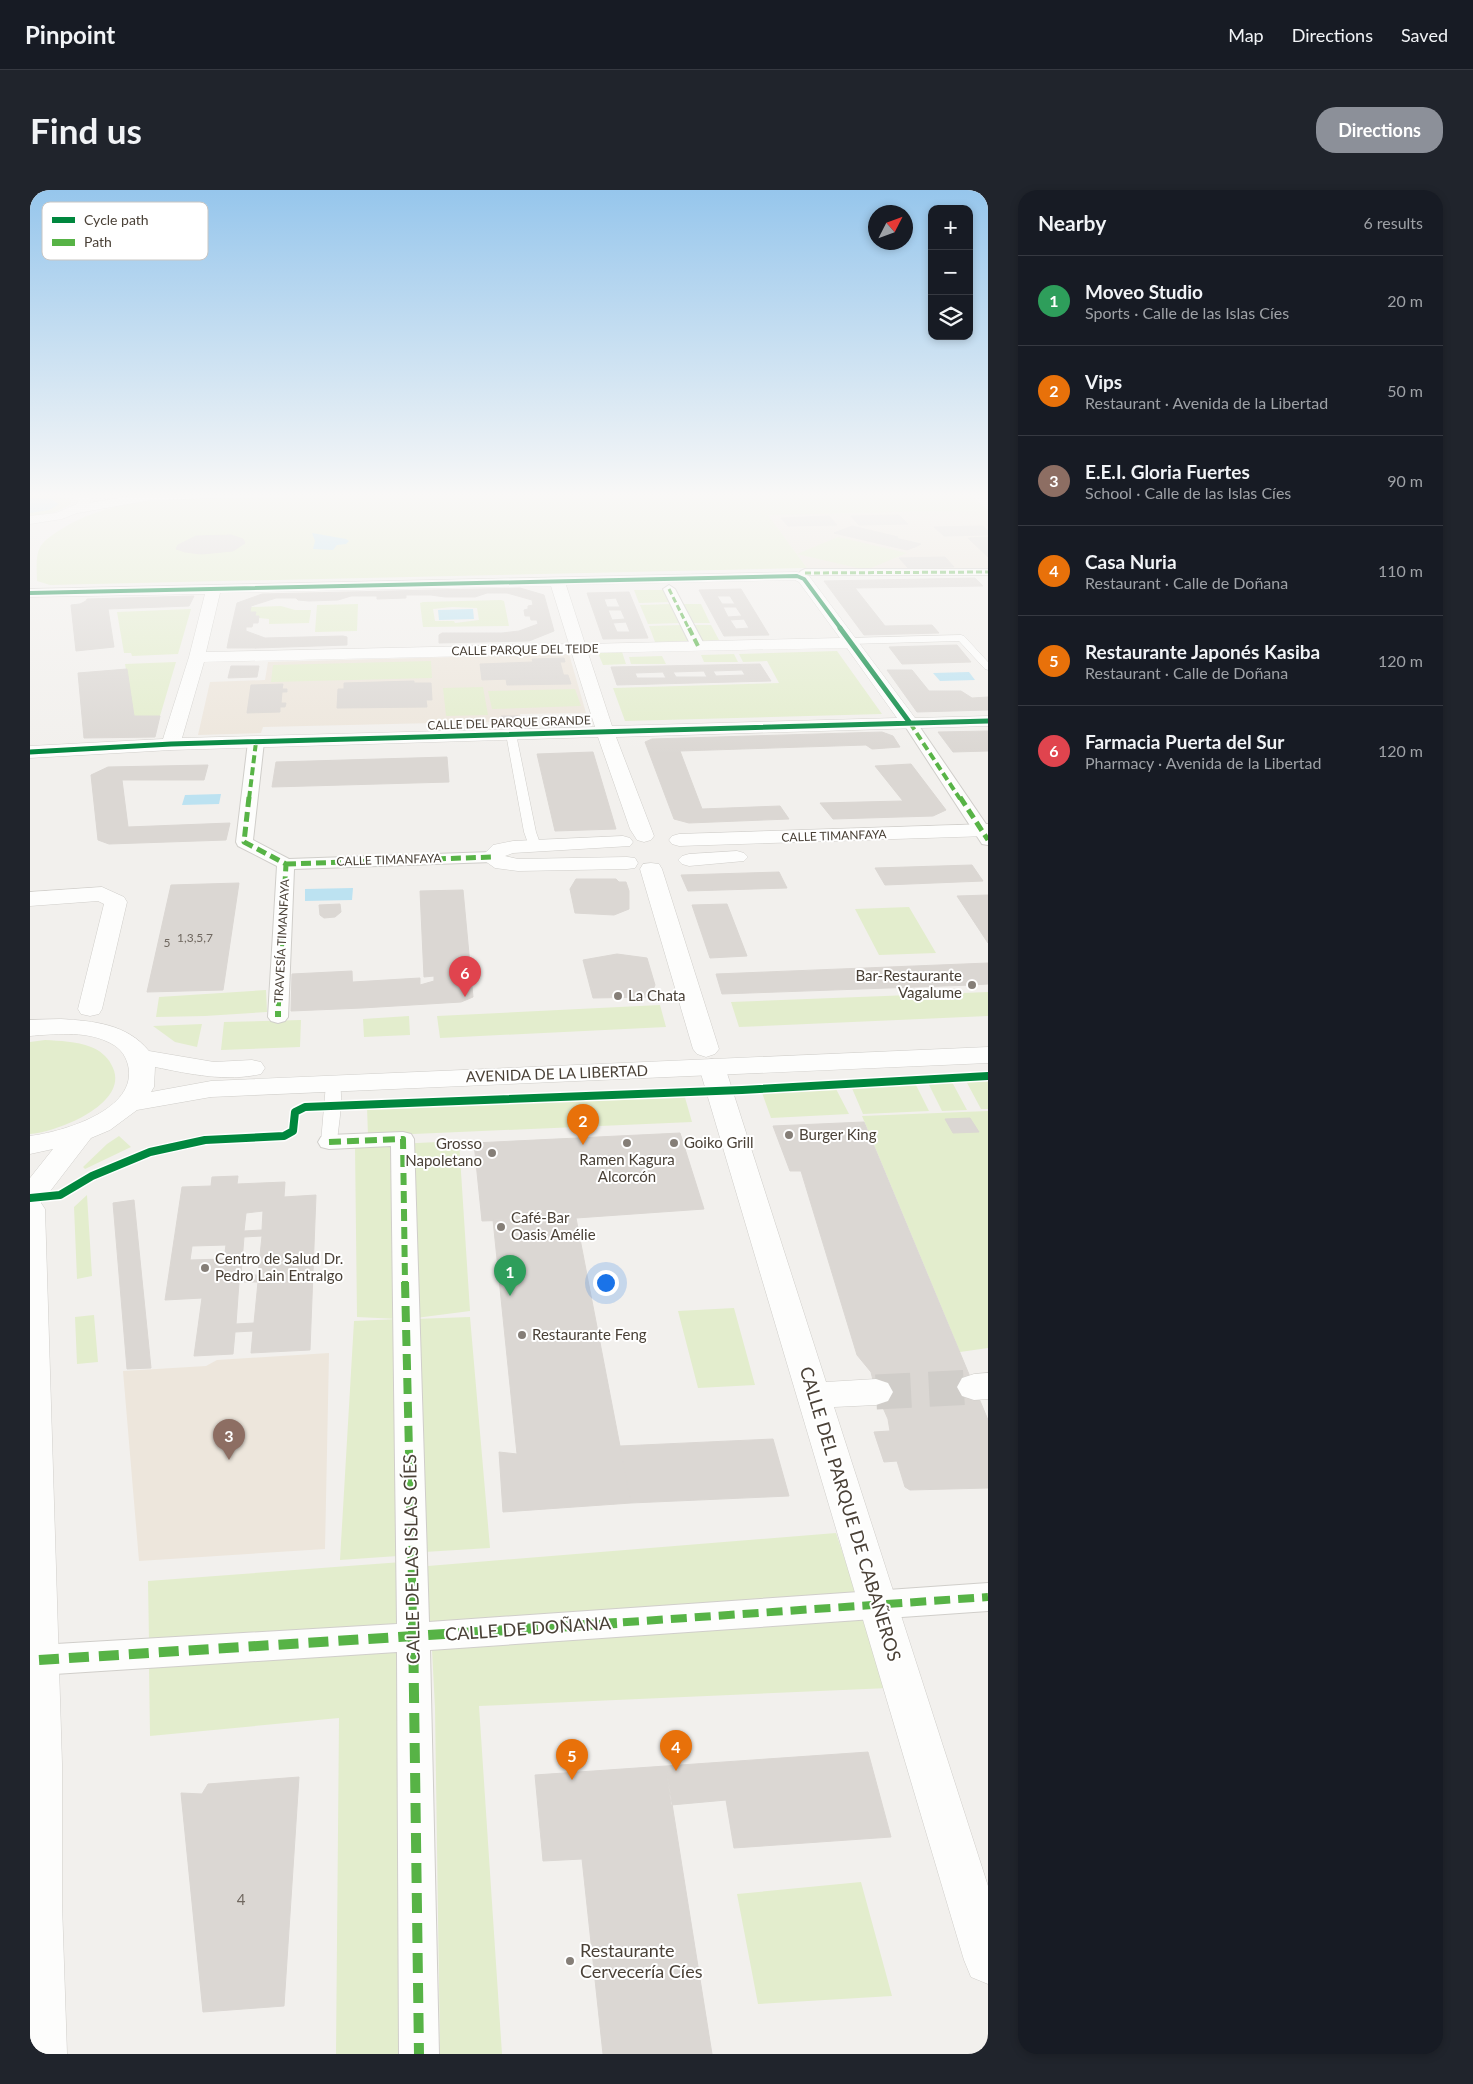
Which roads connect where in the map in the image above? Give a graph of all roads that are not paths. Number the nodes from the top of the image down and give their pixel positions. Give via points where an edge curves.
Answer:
1 (558, 581) joint
2 (805, 581) edge
3 (214, 589) junction
4 (669, 589) dead end
5 (30, 593) edge
6 (851, 642) junction
7 (698, 646) junction
8 (579, 649) junction
9 (197, 657) junction
10 (988, 667) edge
11 (988, 721) edge
12 (910, 723) junction
13 (605, 731) junction
14 (511, 734) junction
15 (256, 742) junction
16 (171, 744) junction
17 (30, 752) edge
18 (644, 836) junction
19 (986, 838) edge
20 (680, 840) junction
21 (623, 842) junction
22 (535, 846) junction
23 (492, 857) junction
24 (689, 860) junction
25 (628, 863) junction
26 (286, 864) junction
27 (651, 869) junction
28 (30, 899) edge
29 (30, 1009) edge
30 (90, 1009) dead end
31 (278, 1016) dead end
32 (56, 1026) junction
33 (30, 1028) edge
34 (988, 1036) edge
35 (988, 1055) edge
36 (140, 1057) junction
37 (709, 1058) junction
38 (333, 1084) junction
39 (128, 1104) junction
40 (80, 1134) junction
41 (329, 1142) joint
42 (30, 1145) edge
43 (30, 1198) edge
44 (30, 1209) edge
45 (876, 1392) tunnel mouth
46 (813, 1395) junction
47 (988, 1597) edge
48 (878, 1605) junction
49 (414, 1637) junction
50 (39, 1660) junction
51 (34, 1913) edge
52 (988, 1960) edge
53 (42, 2054) edge
54 (419, 2054) edge

1 - 3 street
1 - 8 street
2 - 6 street
3 - 5 street
3 - 9 street
4 - 7 street
6 - 7 street, CALLE PARQUE DEL TEIDE
6 - 10 lane via 961,638
6 - 12 street
7 - 8 street, CALLE PARQUE DEL TEIDE
8 - 9 street, CALLE PARQUE DEL TEIDE
8 - 13 street
9 - 16 street
11 - 12 street, CALLE DEL PARQUE GRANDE
12 - 13 street, CALLE DEL PARQUE GRANDE
12 - 19 street
13 - 14 street, CALLE DEL PARQUE GRANDE
13 - 18 street
14 - 15 street, CALLE DEL PARQUE GRANDE
14 - 22 lane
15 - 16 street, CALLE DEL PARQUE GRANDE
15 - 26 street, TRAVESÍA TIMANFAYA via 244,842
16 - 17 street, CALLE DEL PARQUE GRANDE
18 - 20 street, CALLE TIMANFAYA
18 - 21 street, CALLE TIMANFAYA
19 - 20 street, CALLE TIMANFAYA
19 - 24 street, CALLE TIMANFAYA
20 - 24 street via 689,846 693,854
21 - 22 street, CALLE TIMANFAYA
21 - 25 street via 618,849 620,857
22 - 23 street, CALLE TIMANFAYA via 500,849
23 - 25 street, CALLE TIMANFAYA via 503,864 518,865
23 - 26 street, CALLE TIMANFAYA
24 - 27 street, CALLE TIMANFAYA via 666,869
25 - 27 street, CALLE TIMANFAYA
26 - 31 street, TRAVESÍA TIMANFAYA
27 - 37 street, CALLE DEL PARQUE DE CABAÑEROS
28 - 30 street via 102,894 116,902
29 - 32 street
32 - 33 street
32 - 36 street via 84,1027 109,1033 128,1043
34 - 37 street, AVENIDA DE LA LIBERTAD
35 - 37 street, AVENIDA DE LA LIBERTAD
36 - 37 street, AVENIDA DE LA LIBERTAD via 214,1070
36 - 39 street via 144,1072 140,1088
37 - 38 street, AVENIDA DE LA LIBERTAD
37 - 46 street, CALLE DEL PARQUE DE CABAÑEROS
38 - 39 street, AVENIDA DE LA LIBERTAD via 211,1089
38 - 41 lane
39 - 40 street
40 - 42 street
40 - 43 street
41 - 49 street, CALLE DE LAS ISLAS CÍES via 403,1139
44 - 50 street
45 - 46 street
46 - 48 street, CALLE DEL PARQUE DE CABAÑEROS
47 - 48 street, CALLE DE DOÑANA
48 - 49 street, CALLE DE DOÑANA
48 - 52 street, CALLE DEL PARQUE DE CABAÑEROS
49 - 50 street, CALLE DE DOÑANA
49 - 54 street, CALLE DE LAS ISLAS CÍES
50 - 51 street via 41,1764
51 - 53 street

